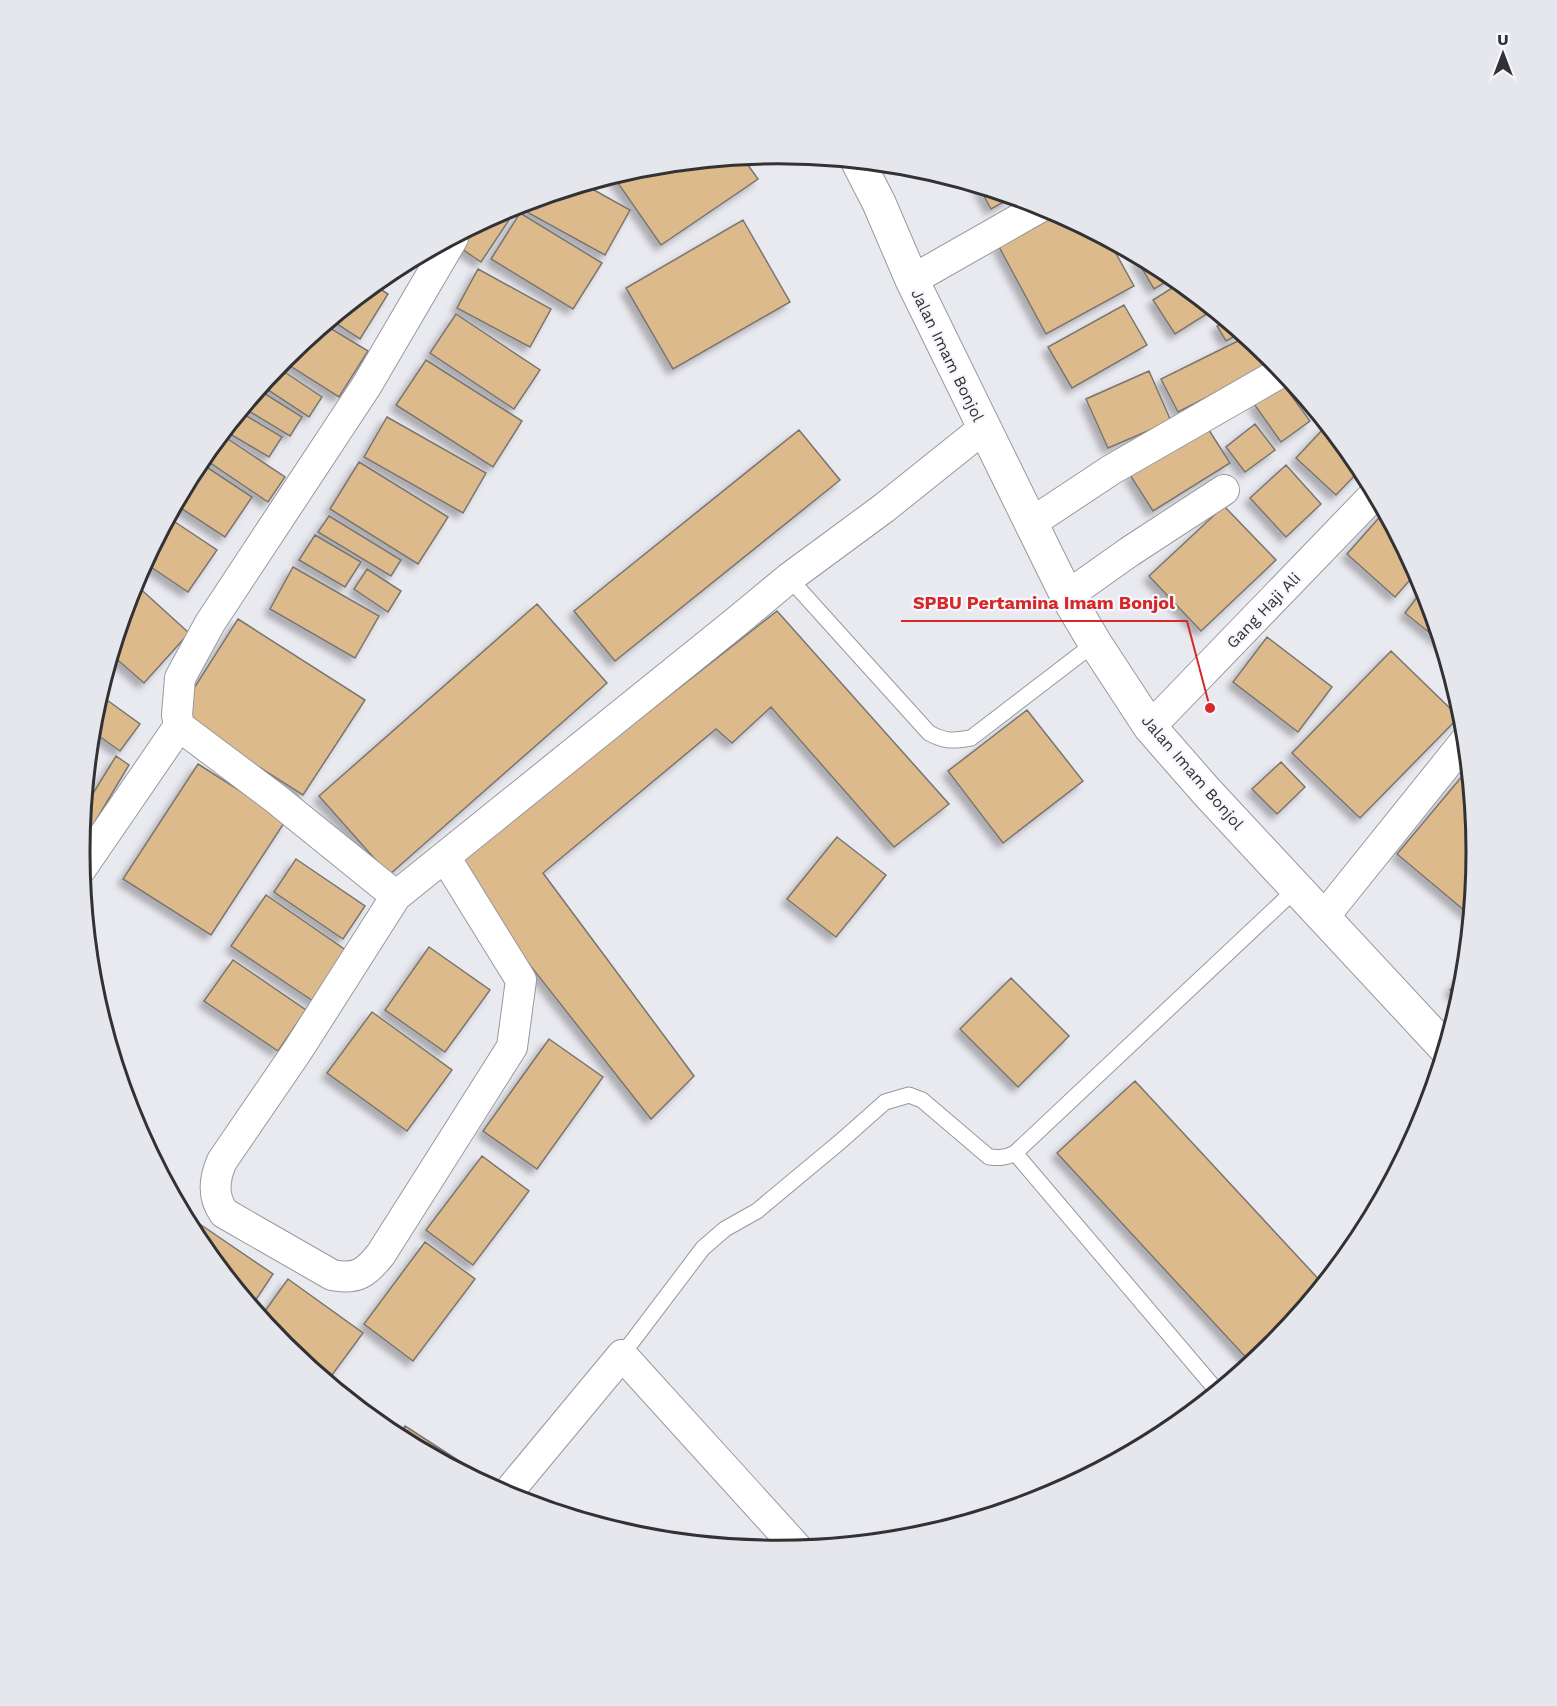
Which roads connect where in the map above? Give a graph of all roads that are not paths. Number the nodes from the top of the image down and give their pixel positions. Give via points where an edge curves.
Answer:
1 (862, 169) edge
2 (1030, 213) edge
3 (445, 251) edge
4 (912, 280) junction
5 (1274, 376) edge
6 (984, 428) junction
7 (1224, 490) dead end
8 (1369, 500) edge
9 (1031, 524) junction
10 (789, 578) junction
11 (1067, 596) junction
12 (1095, 643) junction
13 (179, 726) junction
14 (1150, 727) junction
15 (1459, 749) edge
16 (90, 856) edge
17 (445, 857) junction
18 (1296, 889) junction
19 (396, 896) junction
20 (1323, 918) junction
21 (1440, 1043) edge
22 (1015, 1153) junction
23 (622, 1355) junction
24 (1213, 1386) edge
25 (512, 1488) edge
26 (791, 1541) edge

1 - 4 main road, Jalan Imam Bonjol
2 - 4 street
3 - 13 street via 367,385 210,623 180,678
4 - 6 main road, Jalan Imam Bonjol
5 - 9 street via 1111,470
6 - 9 main road, Jalan Imam Bonjol
6 - 10 street
7 - 11 street
8 - 14 street, Gang Haji Ali
9 - 11 main road, Jalan Imam Bonjol
10 - 12 lane via 929,733 941,739 971,738
10 - 17 street
11 - 12 main road, Jalan Imam Bonjol
12 - 14 main road, Jalan Imam Bonjol
13 - 16 street
13 - 19 street
14 - 18 main road, Jalan Imam Bonjol
15 - 20 street
17 - 19 street
17 - 19 street via 521,980 512,1047 381,1254 370,1268 346,1278 332,1275 224,1213 217,1199 216,1174
18 - 20 main road, Jalan Imam Bonjol
18 - 22 lane
20 - 21 main road, Jalan Imam Bonjol
22 - 23 lane via 989,1157 922,1100 909,1095 885,1102 842,1141 704,1248
22 - 24 lane
23 - 25 street
23 - 26 street

